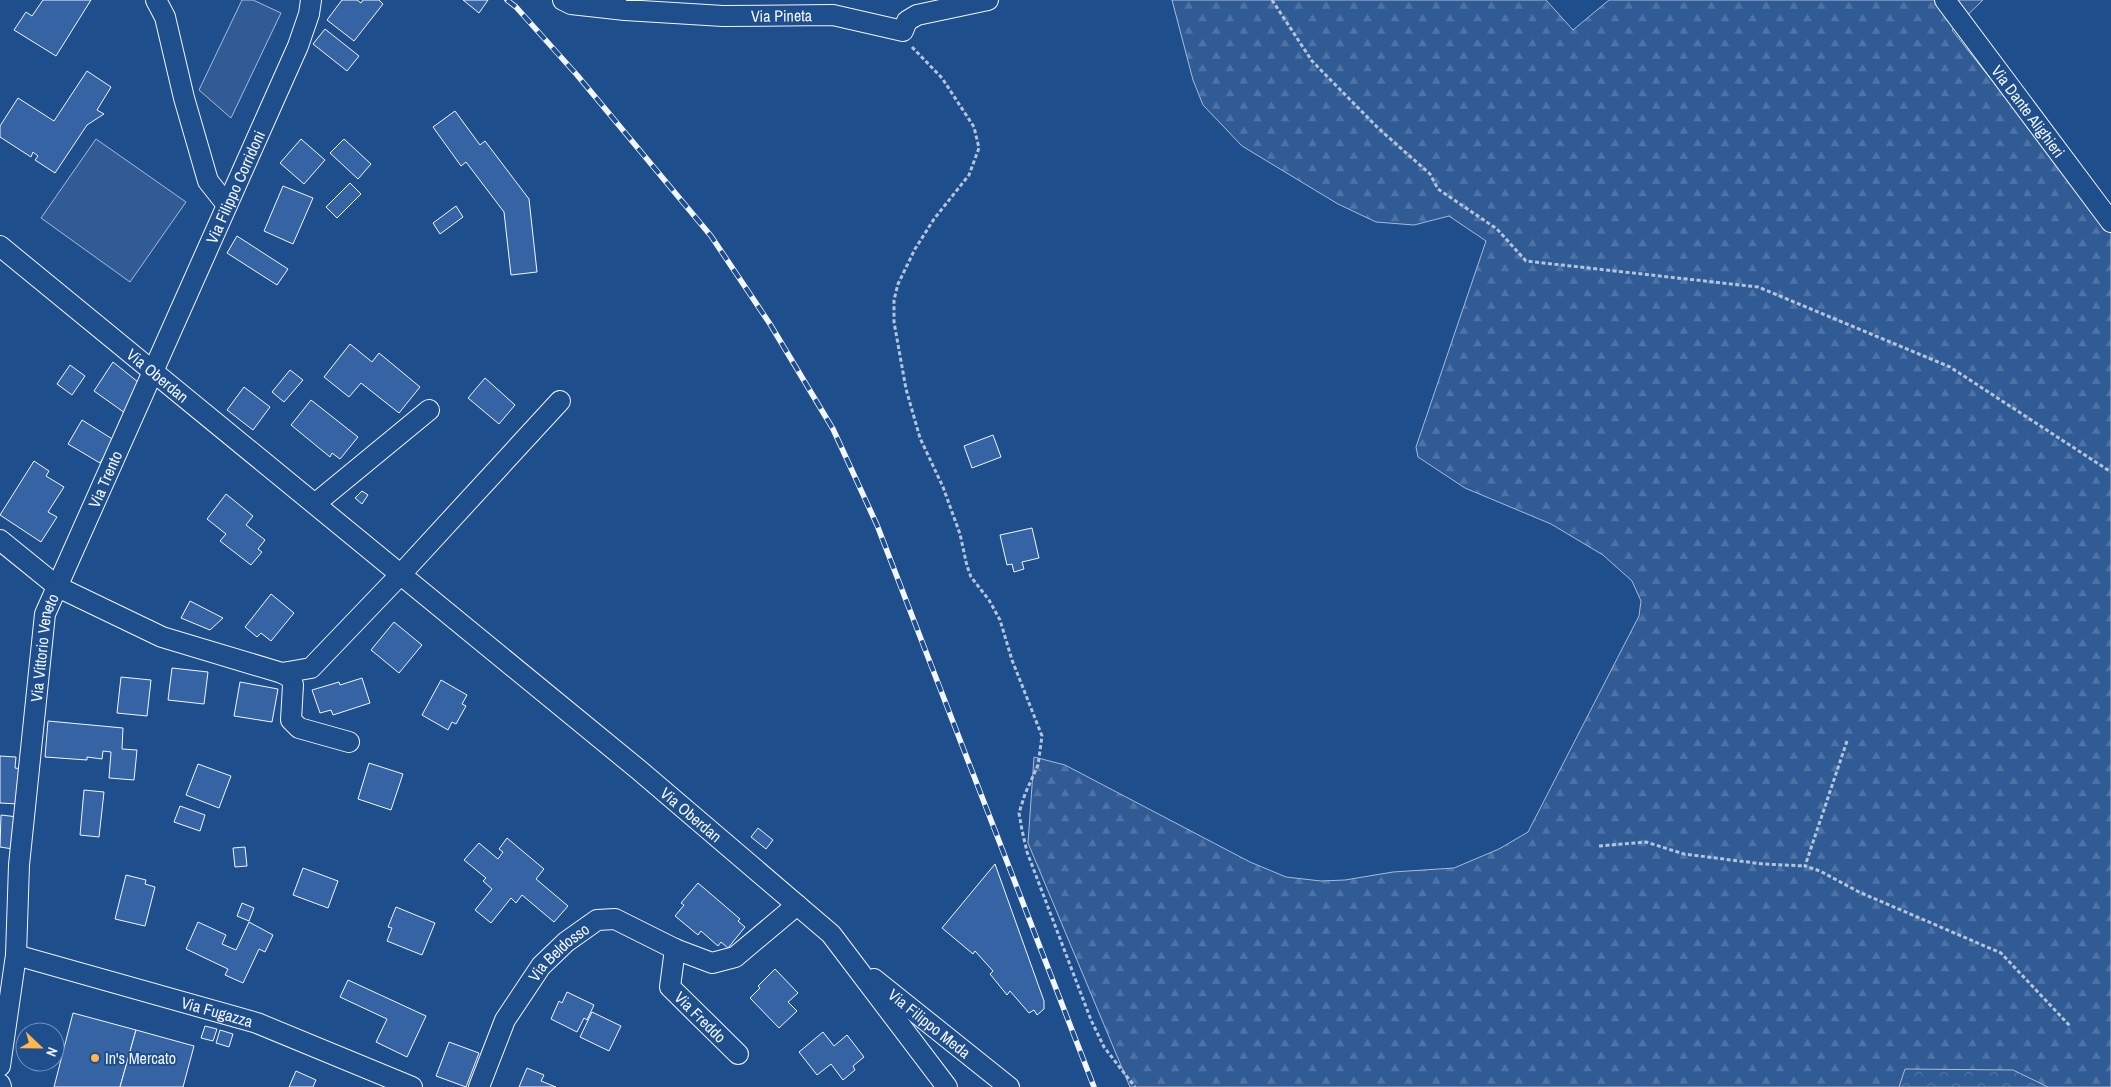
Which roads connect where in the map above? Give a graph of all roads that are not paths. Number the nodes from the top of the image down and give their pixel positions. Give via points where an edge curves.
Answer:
1 (156, 0) edge
2 (311, 0) edge
3 (563, 0) edge
4 (988, 0) edge
5 (1946, 0) edge
6 (228, 205) junction
7 (2111, 222) edge
8 (0, 246) edge
9 (154, 370) junction
10 (560, 401) dead end
11 (429, 410) dead end
12 (316, 504) junction
13 (0, 540) edge
14 (401, 574) junction
15 (58, 587) junction
16 (282, 673) junction
17 (349, 742) dead end
18 (797, 905) junction
19 (675, 949) junction
20 (16, 955) junction
21 (851, 960) junction
22 (738, 1054) dead end
23 (0, 1066) edge
24 (412, 1087) edge
25 (479, 1087) edge
26 (947, 1087) edge
27 (1009, 1087) edge

1 - 6 street via 164,17 208,181
2 - 6 street, Via Filippo Corridoni via 298,46
3 - 4 street, Via Pineta via 570,4 625,10 724,16 833,14 903,32 907,21 917,15
5 - 7 street, Via Dante Alighieri
6 - 9 street, Via Filippo Corridoni
8 - 9 street, Via Oberdan
9 - 12 street, Via Oberdan
9 - 15 street, Via Trento
10 - 14 street
11 - 12 street
12 - 14 street, Via Oberdan
13 - 15 street
14 - 16 street via 311,668
14 - 18 street, Via Oberdan
15 - 16 street, Via Vittorio Veneto via 162,637
15 - 20 street, Via Vittorio Veneto via 45,614 19,865
16 - 17 street via 291,678 293,685 291,720 299,728
18 - 19 street, Via Beldosso via 735,956 712,963
18 - 21 street, Via Oberdan via 831,934
19 - 22 street, Via Freddo via 670,987
19 - 25 street, Via Beldosso via 615,918 598,920 574,936 541,966 505,1020
20 - 23 street, Via Vittorio Veneto
20 - 24 street, Via Fugazza via 257,1023
21 - 26 street, Via Oberdan
21 - 27 street, Via Filippo Meda

